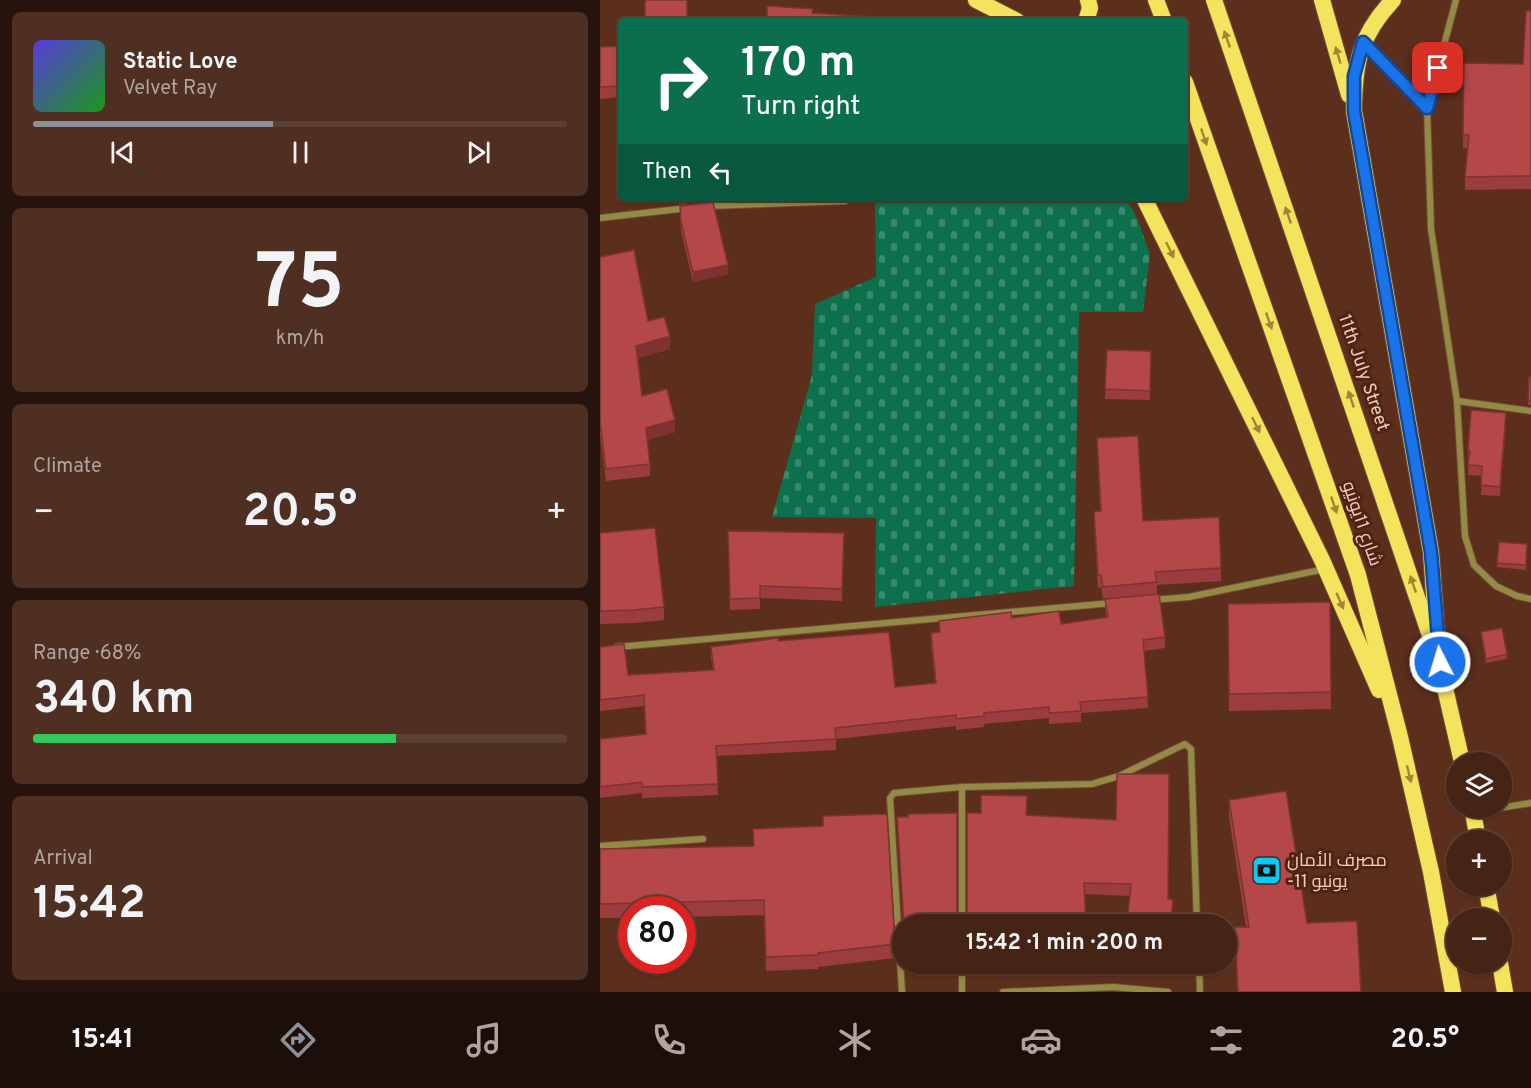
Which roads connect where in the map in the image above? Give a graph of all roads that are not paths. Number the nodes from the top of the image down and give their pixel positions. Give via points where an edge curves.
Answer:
1 (976, 0) edge
2 (1011, 0) edge
3 (1088, 0) edge
4 (1156, 0) edge
5 (1214, 0) edge
6 (1322, 0) edge
7 (1393, 0) edge
8 (1456, 0) edge
9 (1011, 18) edge
10 (1016, 18) edge
11 (1087, 18) edge
12 (1163, 18) edge
13 (1363, 42) junction
14 (1188, 91) edge
15 (1427, 108) junction
16 (1354, 111) junction
17 (845, 201) dead end
18 (1145, 201) edge
19 (600, 218) edge
20 (1456, 401) junction
21 (1531, 411) edge
22 (1326, 569) junction
23 (1531, 599) edge
24 (1142, 601) edge
25 (1118, 603) edge
26 (612, 647) edge
27 (1440, 662) junction
28 (1400, 737) junction
29 (1460, 752) edge
30 (962, 787) junction
31 (1531, 803) edge
32 (1512, 805) edge
33 (703, 839) dead end
34 (600, 846) edge
35 (962, 914) edge
36 (1197, 914) edge
37 (962, 974) edge
38 (1199, 974) edge
39 (1502, 974) edge
40 (1505, 990) edge
41 (902, 992) edge
42 (962, 992) edge
43 (1003, 992) edge
44 (1168, 992) edge
45 (1200, 992) edge
46 (1453, 992) edge

1 - 9 highway
2 - 10 highway
3 - 11 highway
4 - 12 highway
27 -> 5 highway, 11th July Street
16 -> 6 highway
7 - 13 highway
8 - 15 street
13 - 15 street
13 - 16 highway via 1354,76
14 -> 28 highway, شارع 11يونيو via 1358,576
15 - 20 street via 1431,229
16 - 27 highway via 1431,552
17 - 19 street via 716,206
18 -> 22 highway
20 - 21 street
20 - 23 street via 1465,536 1474,565 1496,586
22 - 24 street via 1189,597
22 -> 28 highway
25 - 26 street
27 - 29 highway, 11th July Street
28 -> 46 highway, شارع 11يونيو
30 - 35 street
30 - 36 street via 1092,784 1119,776 1185,744 1191,750
30 - 41 street via 894,793 890,798
31 - 32 street
33 - 34 street
37 - 42 street
38 - 45 street
39 - 40 highway
43 - 44 street via 1113,987

